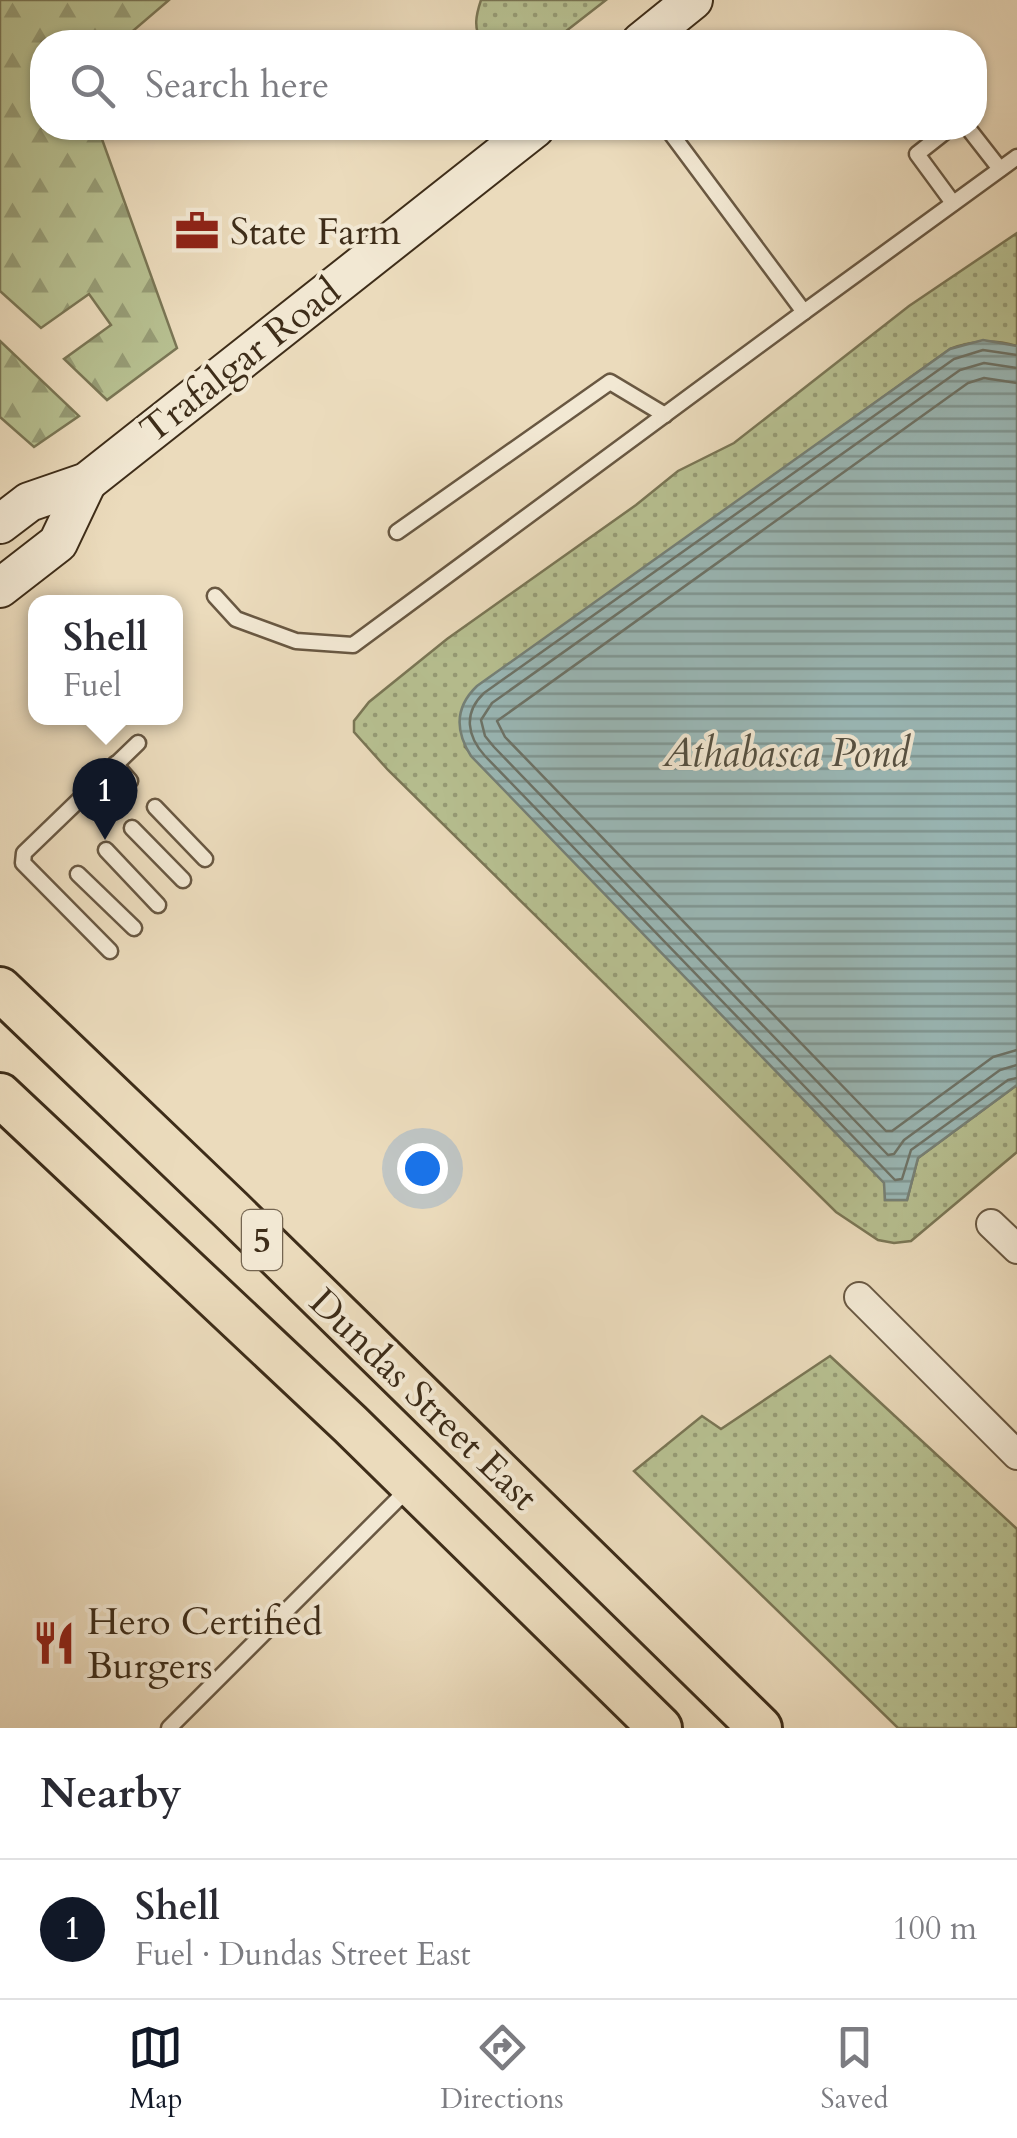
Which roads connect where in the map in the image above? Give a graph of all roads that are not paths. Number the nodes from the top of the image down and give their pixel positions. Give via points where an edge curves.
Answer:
1 (692, 0) edge
2 (656, 30) edge
3 (520, 140) edge
4 (676, 140) edge
5 (935, 140) edge
6 (977, 140) edge
7 (1017, 157) edge
8 (1000, 169) junction
9 (954, 203) junction
10 (804, 312) junction
11 (664, 415) junction
12 (87, 482) junction
13 (0, 524) edge
14 (397, 532) dead end
15 (0, 588) edge
16 (215, 596) dead end
17 (138, 743) dead end
18 (115, 764) junction
19 (130, 781) dead end
20 (93, 786) junction
21 (107, 801) dead end
22 (155, 807) dead end
23 (68, 810) junction
24 (80, 824) dead end
25 (132, 828) dead end
26 (42, 836) junction
27 (53, 848) dead end
28 (106, 850) dead end
29 (205, 859) dead end
30 (78, 874) dead end
31 (183, 880) dead end
32 (158, 904) dead end
33 (134, 928) dead end
34 (110, 951) dead end
35 (0, 989) edge
36 (0, 1095) edge
37 (991, 1224) dead end
38 (1017, 1249) edge
39 (858, 1297) dead end
40 (1017, 1455) edge
41 (412, 1485) junction
42 (169, 1728) edge
43 (660, 1728) edge
44 (760, 1728) edge

1 - 2 main road
3 - 12 main road, Trafalgar Road
4 - 10 lane
5 - 9 lane via 917,154
6 - 8 lane
7 - 8 lane
8 - 9 lane
9 - 10 lane
10 - 11 lane
11 - 14 lane via 610,382
11 - 16 lane via 353,645 296,641 236,620
12 - 13 main road, Trafalgar Road via 28,502
12 - 15 main road, Trafalgar Road via 58,543
17 - 18 lane
18 - 19 lane
18 - 20 lane
20 - 21 lane
20 - 23 lane
22 - 29 lane
23 - 24 lane
23 - 26 lane
25 - 31 lane
26 - 27 lane
26 - 34 lane via 23,863
28 - 32 lane
30 - 33 lane
35 - 44 main road, Dundas Street East / 5
36 - 41 main road, Dundas Street East / 5
37 - 38 street
39 - 40 street
41 - 42 lane
41 - 43 main road, Dundas Street East / 5

